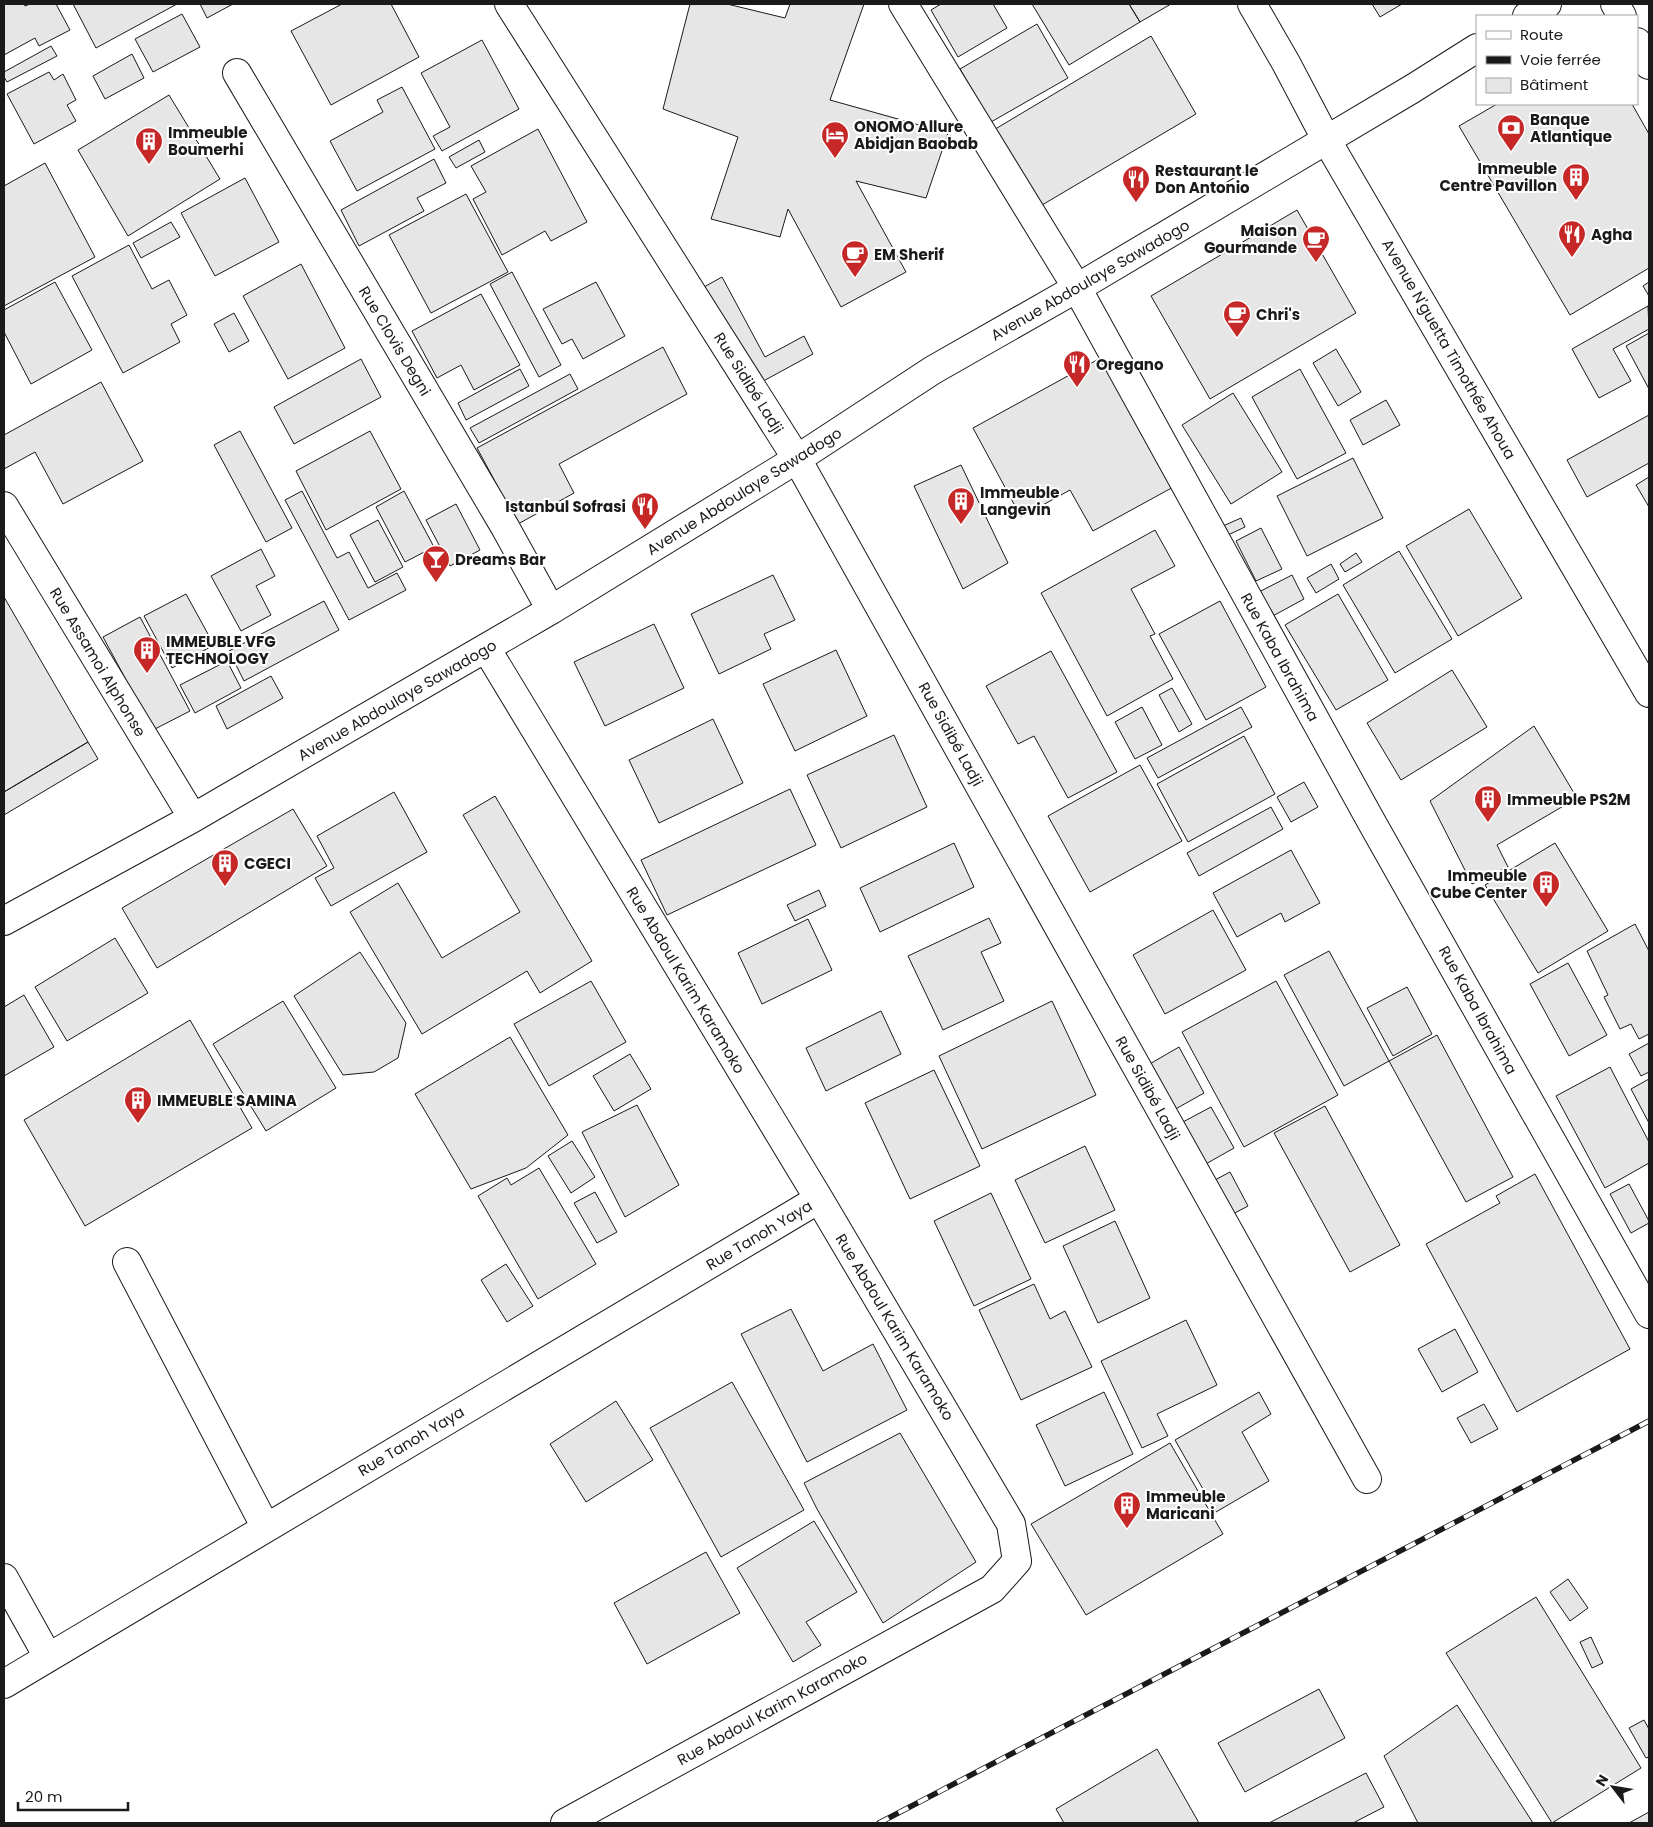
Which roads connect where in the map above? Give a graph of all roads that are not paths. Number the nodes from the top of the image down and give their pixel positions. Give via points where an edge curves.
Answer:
1 (509, 4) edge
2 (903, 4) edge
3 (1252, 4) edge
4 (1547, 4) edge
5 (1615, 4) edge
6 (1529, 15) edge
7 (1621, 15) edge
8 (1638, 44) edge
9 (1476, 49) edge
10 (1649, 64) edge
11 (237, 73) dead end
12 (1326, 140) junction
13 (1077, 288) junction
14 (797, 460) junction
15 (4, 506) edge
16 (551, 610) junction
17 (486, 648) junction
18 (1649, 693) edge
19 (193, 818) junction
20 (4, 920) edge
21 (819, 1199) junction
22 (127, 1262) dead end
23 (1649, 1314) edge
24 (1367, 1479) dead end
25 (266, 1528) junction
26 (4, 1578) edge
27 (48, 1656) junction
28 (4, 1684) edge
29 (565, 1823) edge

1 - 14 street, Rue Sidibé Ladji
2 - 13 street, Rue Kaba Ibrahima
3 - 12 street, Avenue N'guetta Timothée Ahoua
4 - 6 street
5 - 7 street
8 - 10 street
9 - 12 street, Avenue Abdoulaye Sawadogo
11 - 16 street, Rue Clovis Degni
12 - 13 street, Avenue Abdoulaye Sawadogo
12 - 18 street, Avenue N'guetta Timothée Ahoua
13 - 14 street, Avenue Abdoulaye Sawadogo via 933,370
13 - 23 street, Rue Kaba Ibrahima via 1371,821
14 - 16 street, Avenue Abdoulaye Sawadogo
14 - 24 street, Rue Sidibé Ladji
15 - 19 street, Rue Assamoi Alphonse
16 - 17 street, Avenue Abdoulaye Sawadogo
17 - 19 street, Avenue Abdoulaye Sawadogo
17 - 21 street, Rue Abdoul Karim Karamoko
19 - 20 street, Avenue Abdoulaye Sawadogo
21 - 25 street, Rue Tanoh Yaya
21 - 29 street, Rue Abdoul Karim Karamoko via 1011,1524 1018,1562 992,1589
22 - 25 street
25 - 27 street, Rue Tanoh Yaya
26 - 27 street
27 - 28 street, Rue Tanoh Yaya

